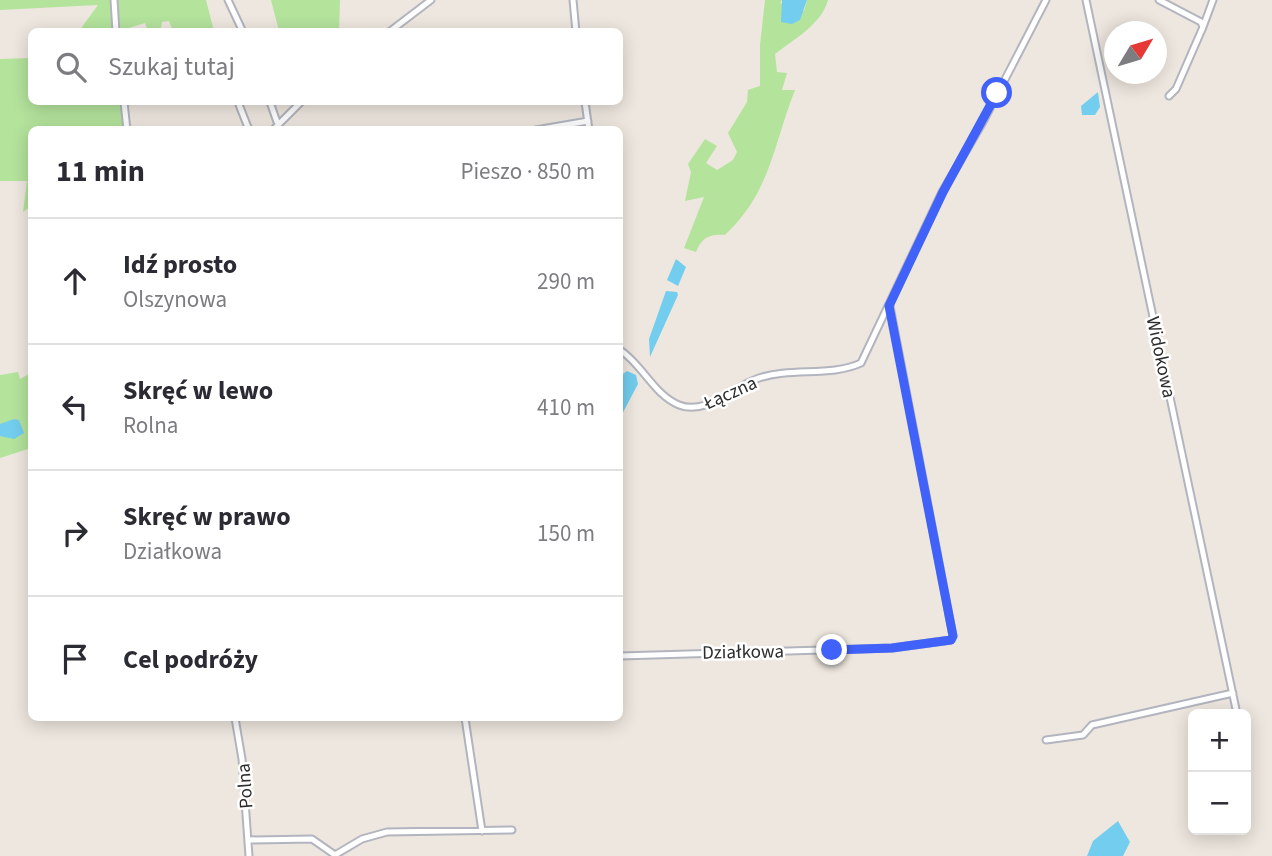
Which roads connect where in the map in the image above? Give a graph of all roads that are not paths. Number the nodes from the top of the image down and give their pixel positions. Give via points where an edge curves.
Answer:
1 (114, 0) edge
2 (228, 0) edge
3 (431, 0) edge
4 (573, 0) edge
5 (1046, 0) edge
6 (1086, 0) edge
7 (1159, 0) edge
8 (1213, 0) edge
9 (1203, 27) junction
10 (116, 28) edge
11 (241, 28) edge
12 (394, 28) edge
13 (576, 28) edge
14 (1169, 96) dead end
15 (124, 105) edge
16 (239, 105) edge
17 (271, 105) edge
18 (297, 105) edge
19 (586, 105) edge
20 (588, 120) junction
21 (277, 122) junction
22 (127, 126) edge
23 (247, 126) edge
24 (275, 126) edge
25 (557, 126) edge
26 (589, 126) edge
27 (889, 306) junction
28 (623, 352) edge
29 (623, 656) edge
30 (1233, 693) junction
31 (1236, 709) edge
32 (236, 721) edge
33 (465, 721) edge
34 (1046, 740) dead end
35 (512, 830) dead end
36 (482, 831) junction
37 (248, 840) junction
38 (248, 856) edge

1 - 10 street
2 - 11 street
3 - 12 street
4 - 13 street
5 - 27 street via 943,192
6 - 30 street, Widokowa
7 - 9 street
8 - 9 street
9 - 14 street
15 - 22 street
16 - 23 street
17 - 21 street
18 - 21 street
19 - 20 street
20 - 25 street
20 - 26 street
21 - 24 street
27 - 28 street, Łączna via 861,363 767,375 692,407 671,401
27 - 29 street, Działkowa via 951,640 892,648
30 - 31 street, Widokowa
30 - 34 street via 1092,725 1083,735
32 - 37 street, Polna
33 - 36 street
35 - 36 street
36 - 37 street via 376,834 335,855 312,839
37 - 38 street, Polna

